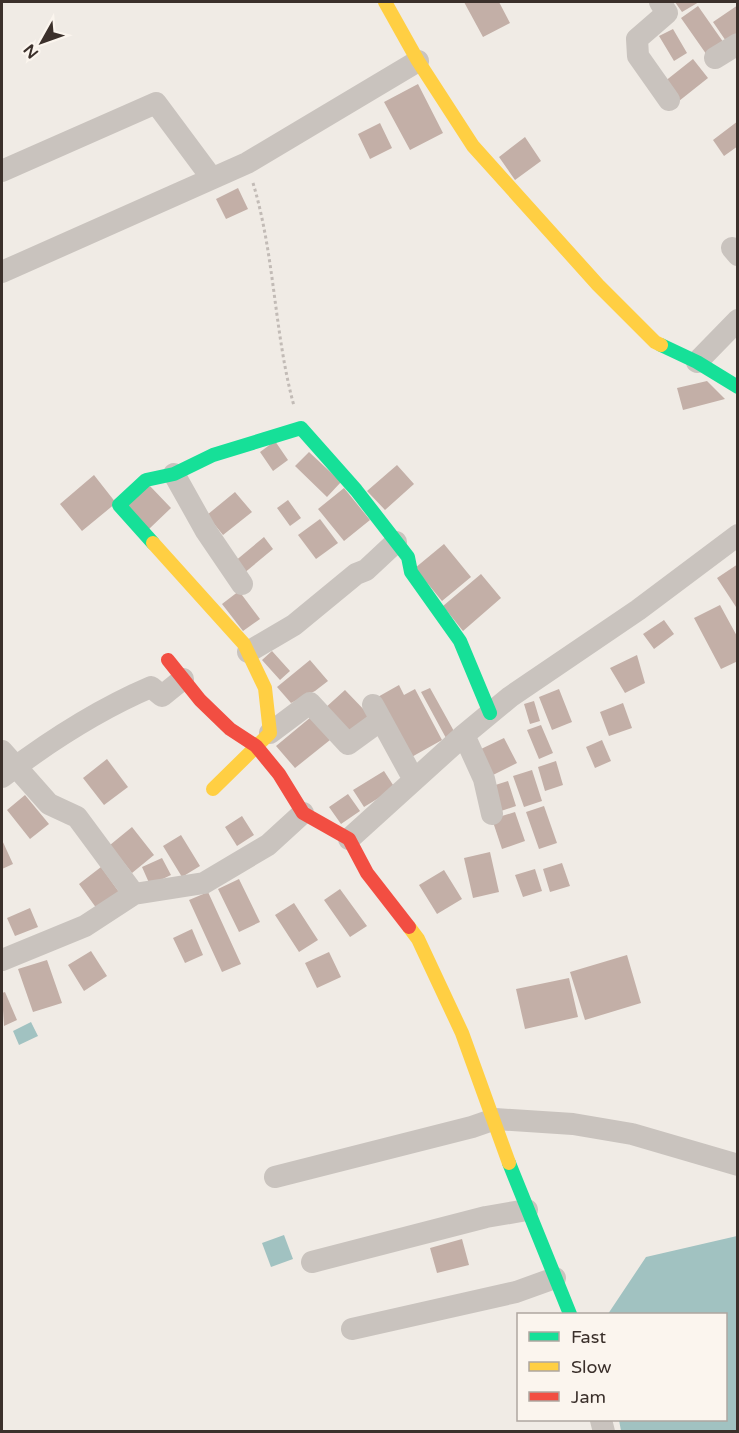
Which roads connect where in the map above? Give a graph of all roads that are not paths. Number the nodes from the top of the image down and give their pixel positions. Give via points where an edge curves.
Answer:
1 (385, 2) edge
2 (660, 2) edge
3 (738, 44) edge
4 (715, 58) dead end
5 (418, 61) junction
6 (669, 100) dead end
7 (2, 171) edge
8 (211, 177) junction
9 (2, 272) edge
10 (738, 320) edge
11 (697, 362) junction
12 (738, 387) edge
13 (174, 474) junction
14 (738, 535) edge
15 (396, 542) junction
16 (242, 584) dead end
17 (248, 652) junction
18 (168, 660) dead end
19 (183, 679) junction
20 (490, 713) junction
21 (464, 735) junction
22 (263, 740) junction
23 (6, 765) edge
24 (414, 780) junction
25 (213, 789) dead end
26 (303, 813) junction
27 (492, 814) dead end
28 (349, 838) junction
29 (134, 894) junction
30 (2, 960) edge
31 (495, 1119) junction
32 (738, 1166) edge
33 (275, 1177) dead end
34 (527, 1210) junction
35 (312, 1262) dead end
36 (555, 1278) junction
37 (570, 1313) edge
38 (352, 1329) dead end

1 - 5 street
2 - 6 street via 667,13 636,39 638,56
3 - 4 street
5 - 8 street via 247,163
5 - 11 street via 473,146 598,285 655,342
7 - 8 street via 156,103
8 - 9 street
10 - 11 street
11 - 12 street
13 - 15 street via 213,455 301,428
13 - 16 street
13 - 17 street via 146,480 119,505
14 - 20 street
15 - 17 street via 294,625
15 - 20 street via 408,557 411,572 460,640
17 - 22 street via 265,688
18 - 19 street
19 - 22 street via 230,729
19 - 23 street via 162,696 151,687 132,695
20 - 21 street
21 - 24 street
21 - 27 street via 484,779
22 - 24 street via 310,703 348,744 377,713
22 - 25 street
22 - 26 street
23 - 29 street via 49,804 77,817
24 - 28 street
26 - 28 street
26 - 29 street via 267,845 204,883
28 - 31 street via 367,873 417,939 462,1033
29 - 30 street via 85,926
31 - 32 street via 573,1124 632,1134
31 - 33 street
31 - 34 street
34 - 35 street
34 - 36 street
36 - 37 street
36 - 38 street via 516,1292

